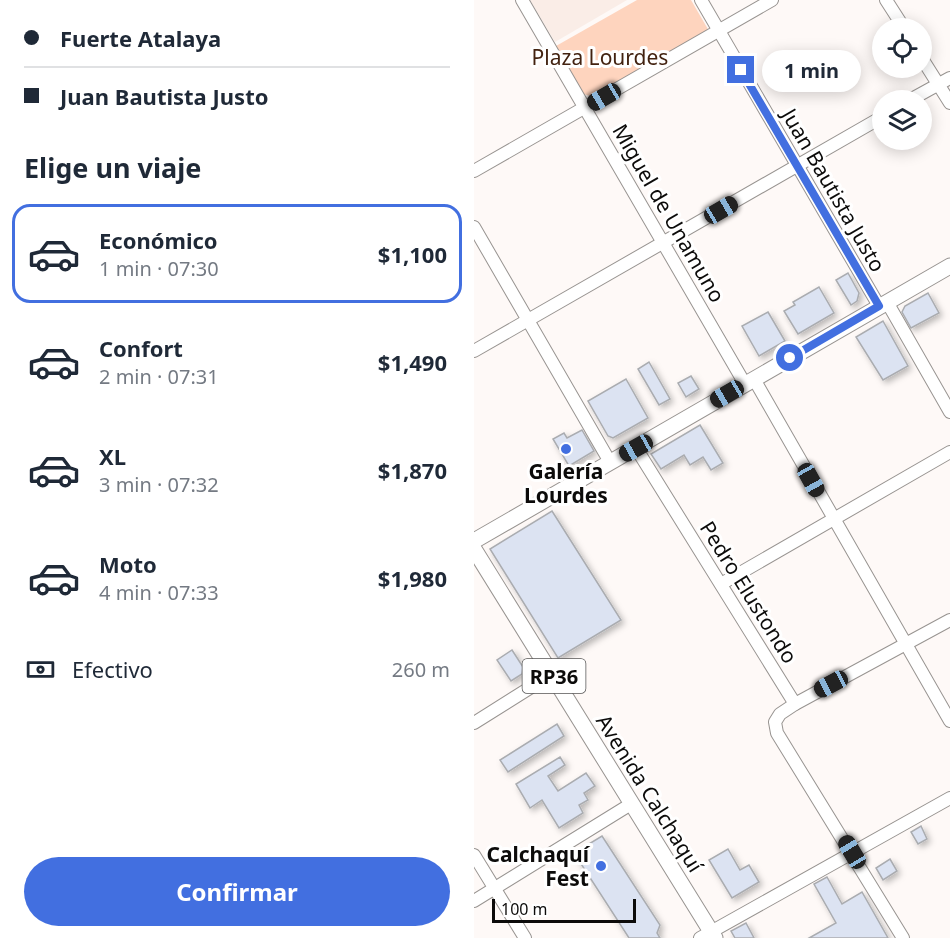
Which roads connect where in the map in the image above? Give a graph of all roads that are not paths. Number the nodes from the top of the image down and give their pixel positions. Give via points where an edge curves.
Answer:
1 (522, 0) edge
2 (701, 0) edge
3 (772, 0) edge
4 (886, 0) edge
5 (898, 18) edge
6 (718, 31) junction
7 (932, 74) edge
8 (950, 78) edge
9 (938, 84) junction
10 (928, 90) edge
11 (950, 103) edge
12 (585, 107) junction
13 (872, 123) edge
14 (797, 166) junction
15 (474, 171) edge
16 (474, 227) edge
17 (664, 243) junction
18 (950, 266) edge
19 (883, 304) junction
20 (529, 321) junction
21 (474, 351) edge
22 (749, 381) junction
23 (950, 412) edge
24 (636, 448) junction
25 (950, 452) edge
26 (610, 462) junction
27 (833, 520) junction
28 (474, 541) edge
29 (474, 549) edge
30 (721, 584) junction
31 (950, 620) edge
32 (905, 644) junction
33 (552, 674) junction
34 (795, 704) junction
35 (950, 721) edge
36 (474, 723) edge
37 (950, 798) edge
38 (632, 804) junction
39 (852, 852) junction
40 (474, 855) edge
41 (495, 888) junction
42 (474, 901) edge
43 (709, 936) edge
44 (525, 938) edge
45 (903, 938) edge

1 - 12 street, Miguel de Unamuno
2 - 6 street, Juan Bautista Justo
3 - 6 street
4 - 5 street
6 - 12 street
6 - 14 street, Juan Bautista Justo
7 - 9 street
8 - 9 street
9 - 10 street
9 - 11 street
12 - 15 street
12 - 17 street, Miguel de Unamuno
13 - 14 street
14 - 17 street
14 - 19 street, Juan Bautista Justo
16 - 20 street
17 - 20 street
17 - 22 street, Miguel de Unamuno
18 - 19 main road
19 - 22 main road
19 - 23 street, Juan Bautista Justo
20 - 21 street
20 - 26 street
22 - 24 main road
22 - 27 street, Miguel de Unamuno
24 - 26 main road
24 - 30 street, Pedro Elustondo
25 - 27 street
26 - 28 main road
27 - 30 street
27 - 32 street, Miguel de Unamuno
29 - 33 main road, Avenida Calchaquí / RP36
30 - 34 street, Pedro Elustondo
31 - 32 street
32 - 34 street
32 - 35 street, Miguel de Unamuno
33 - 36 street
33 - 38 main road, Avenida Calchaquí / RP36
34 - 39 street via 776,718 775,728
37 - 39 street
38 - 41 street
38 - 43 main road, Avenida Calchaquí / RP36
39 - 43 street
39 - 45 street
40 - 41 street
41 - 42 street
41 - 44 street

